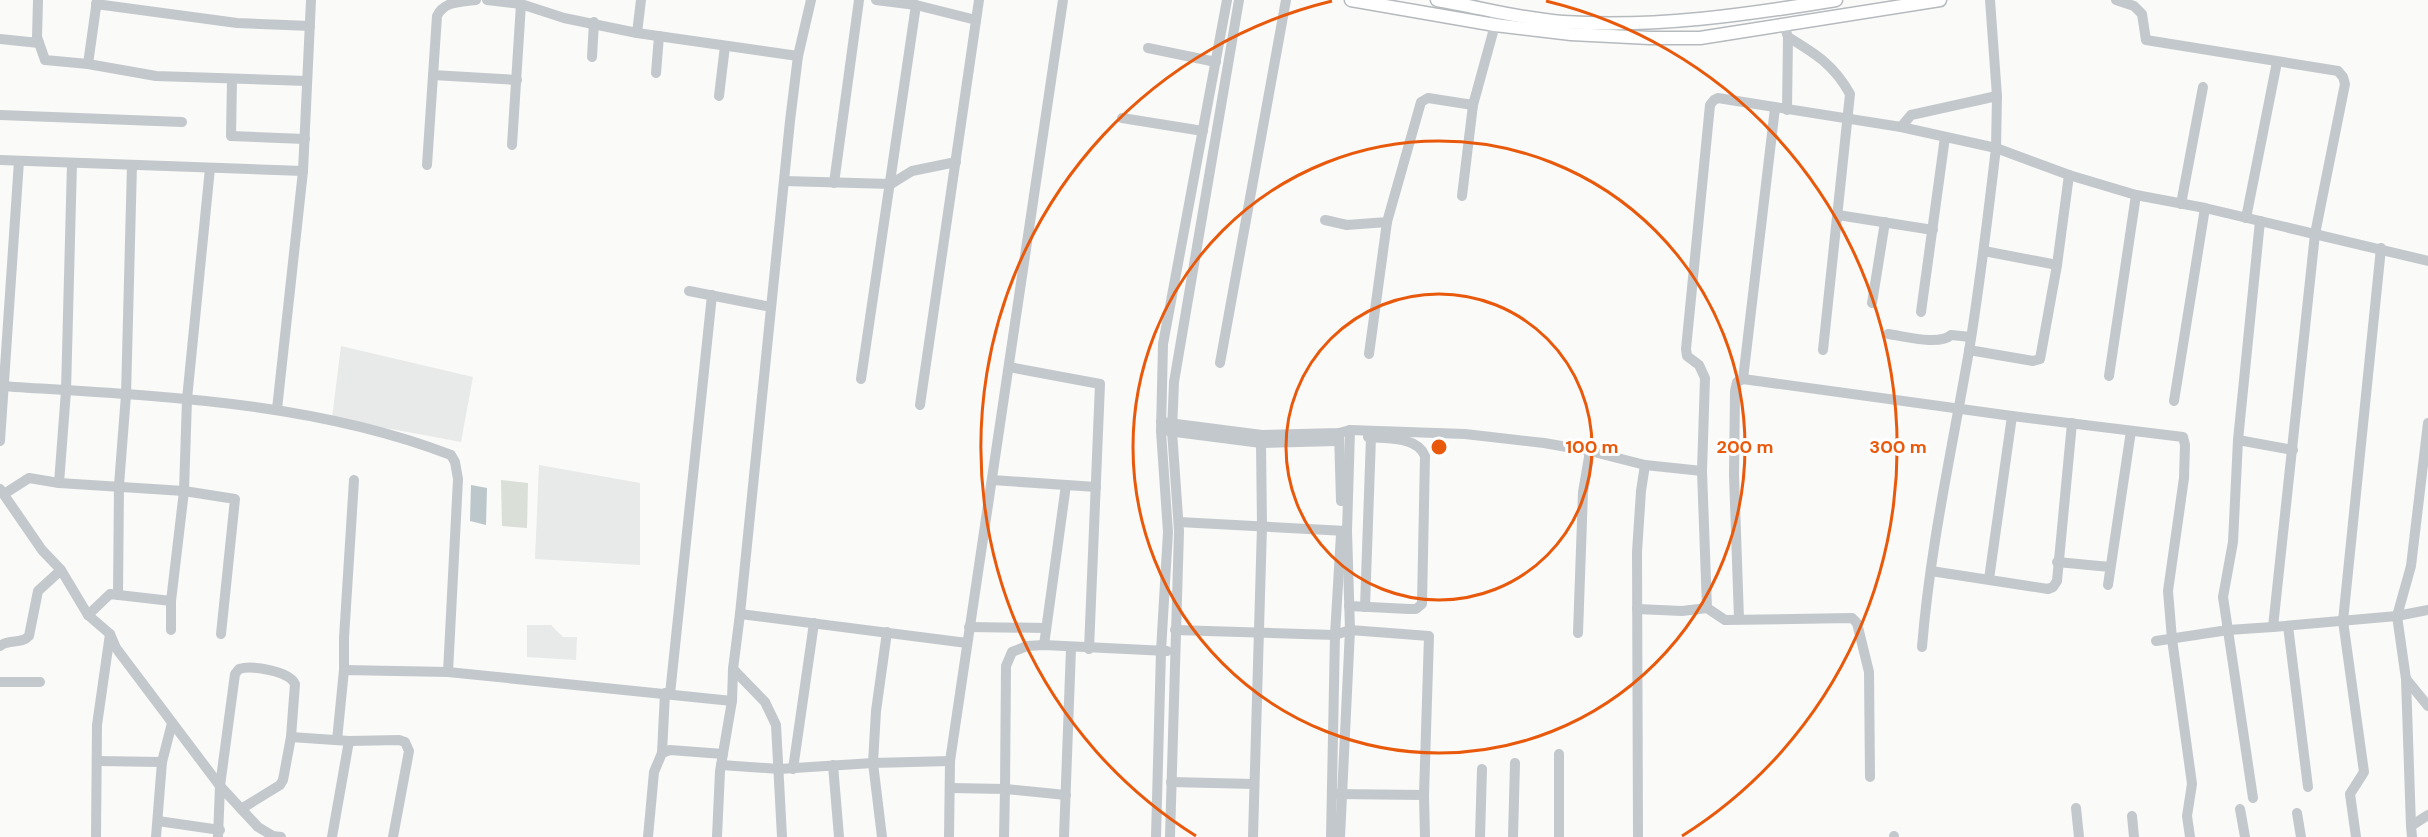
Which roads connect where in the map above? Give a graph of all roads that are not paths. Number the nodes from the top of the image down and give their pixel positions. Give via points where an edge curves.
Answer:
1 (38, 0) edge
2 (311, 0) edge
3 (476, 0) edge
4 (488, 0) edge
5 (641, 0) edge
6 (811, 0) edge
7 (859, 0) edge
8 (876, 0) edge
9 (980, 0) edge
10 (1063, 0) edge
11 (1227, 0) edge
12 (1239, 0) edge
13 (1286, 0) edge
14 (1351, 0) edge
15 (1437, 0) edge
16 (1836, 0) edge
17 (1940, 0) edge
18 (1990, 0) edge
19 (2116, 0) edge
20 (97, 2) edge
21 (521, 4) junction
22 (916, 5) junction
23 (1495, 19) junction
24 (976, 20) junction
25 (594, 22) junction
26 (310, 26) junction
27 (1786, 31) junction
28 (637, 33) junction
29 (659, 36) junction
30 (0, 39) edge
31 (39, 43) junction
32 (725, 46) junction
33 (1148, 48) dead end
34 (798, 56) junction
35 (592, 57) dead end
36 (1216, 62) junction
37 (2277, 62) junction
38 (88, 64) junction
39 (656, 73) dead end
40 (433, 75) junction
41 (232, 79) junction
42 (517, 80) junction
43 (307, 81) junction
44 (2204, 87) dead end
45 (719, 96) dead end
46 (1997, 96) junction
47 (1473, 105) junction
48 (1775, 108) junction
49 (1787, 110) junction
50 (0, 115) edge
51 (1122, 118) dead end
52 (1848, 119) junction
53 (182, 122) dead end
54 (1901, 127) junction
55 (1203, 131) junction
56 (1945, 137) junction
57 (305, 139) junction
58 (512, 145) dead end
59 (1996, 148) junction
60 (0, 160) edge
61 (19, 161) junction
62 (956, 162) junction
63 (72, 163) junction
64 (132, 165) junction
65 (427, 165) dead end
66 (210, 168) junction
67 (303, 171) junction
68 (2069, 175) junction
69 (784, 181) junction
70 (834, 183) junction
71 (891, 184) junction
72 (2136, 195) junction
73 (1462, 196) dead end
74 (2181, 204) junction
75 (2205, 208) junction
76 (1838, 215) junction
77 (2246, 218) junction
78 (1325, 220) dead end
79 (2260, 221) junction
80 (1387, 222) junction
81 (1885, 222) junction
82 (1932, 230) junction
83 (2315, 234) junction
84 (2381, 248) junction
85 (1984, 251) junction
86 (2428, 261) edge
87 (2057, 265) junction
88 (689, 291) dead end
89 (712, 295) junction
90 (1872, 303) dead end
91 (771, 307) junction
92 (1921, 312) dead end
93 (1888, 334) dead end
94 (1971, 337) junction
95 (1822, 350) dead end
96 (1969, 350) junction
97 (1369, 354) dead end
98 (1220, 363) dead end
99 (1009, 367) junction
100 (2109, 376) dead end
101 (861, 379) dead end
102 (1743, 379) junction
103 (2, 386) edge
104 (66, 391) junction
105 (126, 394) junction
106 (187, 399) junction
107 (2174, 401) dead end
108 (920, 405) dead end
109 (1957, 408) junction
110 (277, 409) junction
111 (2012, 416) junction
112 (2072, 423) junction
113 (2428, 423) edge
114 (1167, 427) junction
115 (2132, 431) junction
116 (1346, 436) junction
117 (1371, 437) junction
118 (2238, 440) junction
119 (0, 441) edge
120 (1261, 443) junction
121 (2293, 450) junction
122 (1590, 451) junction
123 (1645, 465) junction
124 (1702, 471) junction
125 (354, 480) dead end
126 (992, 480) junction
127 (58, 483) junction
128 (119, 485) junction
129 (1066, 485) junction
130 (1096, 487) junction
131 (2, 491) edge
132 (184, 491) junction
133 (1179, 522) junction
134 (1262, 526) junction
135 (1344, 531) junction
136 (2057, 562) junction
137 (2110, 567) junction
138 (60, 570) junction
139 (1931, 571) junction
140 (1989, 579) junction
141 (2108, 585) dead end
142 (118, 595) junction
143 (171, 601) junction
144 (1349, 606) junction
145 (1365, 607) junction
146 (1707, 608) junction
147 (1636, 609) junction
148 (2428, 610) edge
149 (740, 614) junction
150 (88, 615) junction
151 (2397, 616) junction
152 (1739, 619) junction
153 (2343, 621) junction
154 (814, 623) junction
155 (2288, 626) junction
156 (969, 627) junction
157 (2273, 627) junction
158 (1046, 628) junction
159 (171, 630) dead end
160 (1175, 630) junction
161 (1350, 630) junction
162 (2228, 630) junction
163 (887, 632) junction
164 (1257, 632) junction
165 (110, 633) junction
166 (1578, 633) dead end
167 (221, 634) dead end
168 (1335, 635) junction
169 (2172, 639) junction
170 (2156, 641) dead end
171 (967, 643) junction
172 (1044, 645) junction
173 (0, 646) edge
174 (1922, 647) dead end
175 (1071, 648) junction
176 (1089, 649) junction
177 (1161, 651) junction
178 (1176, 651) junction
179 (733, 669) junction
180 (344, 670) junction
181 (448, 672) junction
182 (2406, 679) junction
183 (0, 682) edge
184 (40, 682) dead end
185 (668, 693) junction
186 (732, 701) junction
187 (2428, 706) edge
188 (172, 723) junction
189 (291, 737) junction
190 (337, 740) junction
191 (349, 741) junction
192 (662, 753) junction
193 (1559, 754) dead end
194 (722, 760) junction
195 (97, 761) junction
196 (950, 761) junction
197 (162, 762) junction
198 (873, 763) junction
199 (1515, 763) dead end
200 (833, 765) junction
201 (793, 769) junction
202 (1482, 769) dead end
203 (779, 770) junction
204 (1870, 777) dead end
205 (1172, 782) junction
206 (1254, 784) junction
207 (220, 786) junction
208 (951, 788) junction
209 (2308, 788) dead end
210 (1005, 789) junction
211 (1337, 794) junction
212 (1066, 795) junction
213 (1424, 795) junction
214 (2253, 798) dead end
215 (2076, 808) dead end
216 (241, 809) junction
217 (2240, 809) dead end
218 (2297, 813) dead end
219 (2428, 815) edge
220 (2132, 816) dead end
221 (158, 821) junction
222 (2411, 831) edge
223 (219, 833) edge
224 (96, 837) edge
225 (156, 837) edge
226 (273, 837) edge
227 (280, 837) edge
228 (332, 837) edge
229 (393, 837) edge
230 (648, 837) edge
231 (717, 837) edge
232 (782, 837) edge
233 (839, 837) edge
234 (882, 837) edge
235 (949, 837) edge
236 (1004, 837) edge
237 (1064, 837) edge
238 (1156, 837) edge
239 (1170, 837) edge
240 (1252, 837) edge
241 (1331, 837) edge
242 (1340, 837) edge
243 (1425, 837) edge
244 (1480, 837) edge
245 (1513, 837) edge
246 (1559, 837) edge
247 (1638, 837) edge
248 (2079, 837) edge
249 (2134, 837) edge
250 (2190, 837) edge
251 (2245, 837) edge
252 (2301, 837) edge
253 (2356, 837) edge

1 - 31 street
2 - 26 street
3 - 40 street via 441,9 437,16
4 - 21 street
5 - 28 street
6 - 34 street
7 - 70 street
8 - 22 street
9 - 24 street
10 - 99 street
11 - 36 street
12 - 114 street
13 - 98 street
14 - 23 main road
15 - 23 main road
16 - 23 main road via 1714,19 1660,23
17 - 27 main road
18 - 46 street
19 - 37 street via 2140,10 2146,40
20 - 26 street via 237,23
20 - 38 street
21 - 25 street via 564,18
21 - 42 street
22 - 24 street
22 - 71 street
23 - 27 main road via 1571,34 1700,38
23 - 47 street
24 - 62 street
25 - 28 street
25 - 35 street
26 - 43 street
27 - 49 street
27 - 52 street via 1840,75 1850,94
28 - 29 street
29 - 32 street
29 - 39 street
30 - 31 street
31 - 38 street via 45,60
32 - 34 street
32 - 45 street
33 - 36 street
34 - 69 street
36 - 55 street
37 - 77 street
37 - 83 street via 2338,72 2345,84
38 - 41 street via 156,76
40 - 42 street
40 - 65 street
41 - 43 street
41 - 57 street via 231,136
42 - 58 street
43 - 57 street
44 - 74 street
46 - 54 street via 1911,115
46 - 59 street
47 - 73 street
47 - 80 street via 1428,98 1421,102
48 - 49 street
48 - 102 street
48 - 124 street via 1718,98 1710,105 1686,349 1705,378
49 - 52 street
50 - 53 street
51 - 55 street
52 - 54 street
52 - 76 street
54 - 56 street
55 - 114 street via 1163,344
56 - 59 street
56 - 82 street
57 - 67 street
59 - 68 street
59 - 85 street
60 - 61 street
61 - 63 street
61 - 103 street
62 - 71 street via 912,171
62 - 108 street
63 - 64 street
63 - 104 street
64 - 66 street
64 - 105 street
66 - 67 street
66 - 106 street
67 - 110 street
68 - 72 street
68 - 87 street
69 - 70 street
69 - 91 street
70 - 71 street
71 - 101 street
72 - 74 street
72 - 100 street
74 - 75 street
75 - 77 street
75 - 107 street
76 - 81 street
76 - 95 street
77 - 79 street
78 - 80 street via 1347,225
79 - 83 street
79 - 118 street
80 - 97 street
81 - 82 street
81 - 90 street
82 - 92 street
83 - 84 street
83 - 121 street
84 - 86 street
84 - 153 street
85 - 87 street
85 - 94 street
87 - 96 street via 2040,359
88 - 89 street
89 - 91 street
89 - 185 street
91 - 149 street
93 - 94 street via 1938,341 1951,334
94 - 96 street
96 - 109 street
99 - 126 street
99 - 130 street via 1100,384
102 - 109 street
102 - 152 street via 1737,382 1735,391
103 - 104 street
103 - 119 street
104 - 105 street
104 - 127 street
105 - 106 street
105 - 128 street
106 - 110 street
106 - 132 street
109 - 111 street
109 - 139 street
110 - 181 street via 389,433 451,455 458,479
111 - 112 street
111 - 140 street
112 - 115 street
112 - 136 street
113 - 151 street via 2411,566
114 - 116 street via 1262,435
114 - 120 street
114 - 133 street
114 - 177 street via 1168,532
115 - 137 street
115 - 169 street via 2183,437 2185,445 2168,591
116 - 117 street
116 - 120 street
116 - 122 street via 1465,434
116 - 135 street
117 - 145 street
117 - 145 street via 1414,443 1425,456 1422,604 1416,609
118 - 121 street
118 - 162 street via 2233,542 2223,597
120 - 134 street
121 - 157 street
122 - 123 street
122 - 166 street via 1583,492
123 - 124 street
123 - 147 street
124 - 146 street
125 - 180 street
126 - 129 street
126 - 156 street
127 - 128 street
127 - 131 street via 29,478
128 - 132 street
128 - 142 street
129 - 130 street
129 - 158 street
130 - 176 street
131 - 138 street
132 - 143 street
132 - 167 street via 235,499
133 - 134 street
133 - 160 street
134 - 135 street
134 - 164 street
135 - 144 street
135 - 168 street
136 - 137 street
136 - 140 street via 2056,581 2048,589
137 - 141 street
138 - 150 street
138 - 173 street via 38,591 29,636
139 - 140 street
139 - 174 street
142 - 143 street
142 - 150 street via 110,594
143 - 159 street
144 - 145 street
144 - 161 street
146 - 147 street
146 - 152 street via 1725,620
147 - 247 street
148 - 151 street
149 - 154 street
149 - 179 street
150 - 165 street
151 - 153 street
151 - 182 street
152 - 204 street via 1851,618 1857,623 1869,672
153 - 155 street
153 - 253 street via 2364,772 2350,794
154 - 163 street
154 - 201 street
155 - 157 street
155 - 209 street
156 - 158 street
156 - 171 street
157 - 162 street
158 - 172 street
160 - 164 street
160 - 178 street
161 - 168 street
161 - 211 street
161 - 213 street via 1428,636
162 - 169 street
162 - 214 street
163 - 171 street
163 - 198 street
164 - 168 street
164 - 206 street
165 - 188 street via 116,648
165 - 195 street via 97,724
168 - 211 street
169 - 170 street
169 - 250 street via 2192,784 2187,816
171 - 196 street
172 - 175 street
172 - 210 street via 1018,649 1008,658
175 - 176 street
175 - 212 street
176 - 177 street
177 - 178 street
177 - 238 street
178 - 205 street
179 - 186 street
179 - 203 street via 765,702 776,725
180 - 181 street
180 - 190 street
181 - 185 street
182 - 187 street
182 - 222 street
183 - 184 street
185 - 186 street
185 - 192 street
186 - 194 street
188 - 197 street
188 - 207 street
189 - 190 street
189 - 207 street via 295,684 292,678 251,667 239,669 234,681
189 - 216 street via 284,780
190 - 191 street
191 - 228 street
191 - 229 street via 405,742 409,751
192 - 194 street via 670,750
192 - 230 street via 654,772
193 - 246 street
194 - 203 street
194 - 231 street
195 - 197 street
195 - 224 street
196 - 198 street
196 - 208 street
197 - 221 street
198 - 200 street
198 - 234 street
199 - 245 street
200 - 201 street
200 - 233 street
201 - 203 street
202 - 244 street
203 - 232 street
205 - 206 street
205 - 239 street
206 - 240 street
207 - 216 street
207 - 223 street
208 - 210 street
208 - 235 street
210 - 212 street
210 - 236 street
211 - 213 street
211 - 241 street
211 - 242 street
212 - 237 street
213 - 243 street
215 - 248 street
216 - 226 street
217 - 251 street
218 - 252 street
219 - 222 street
220 - 249 street
221 - 223 street
221 - 225 street
226 - 227 street

